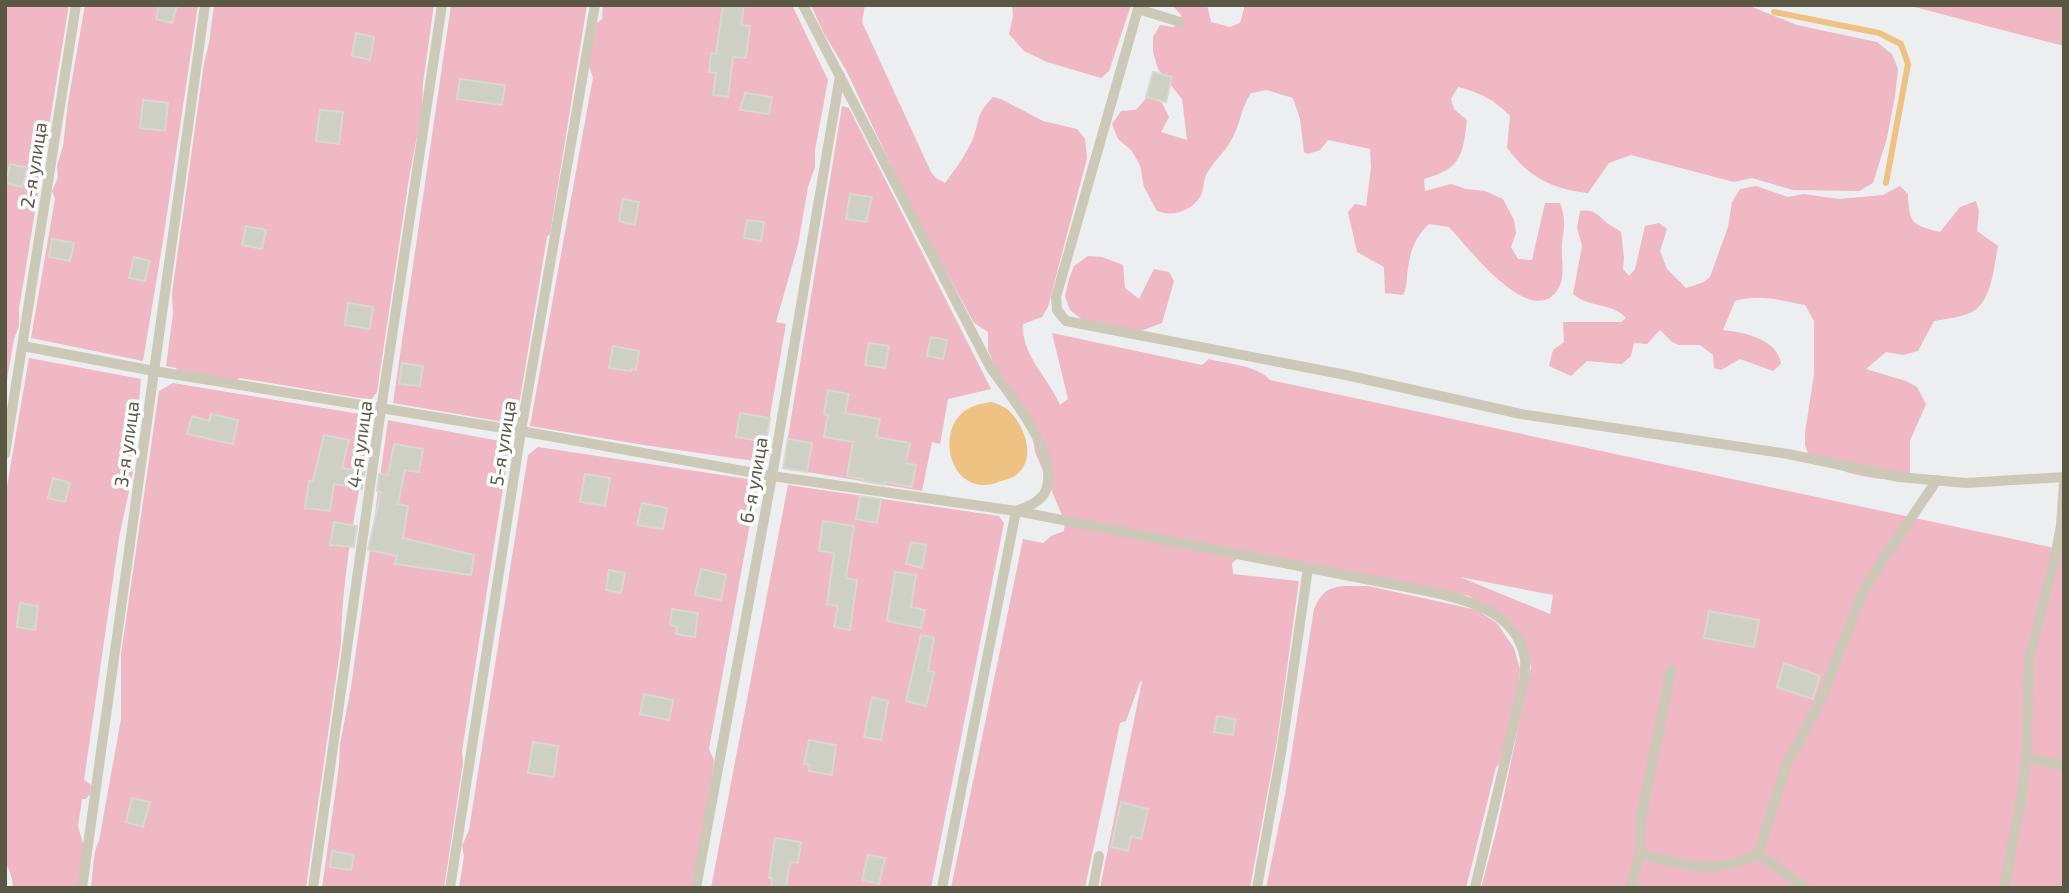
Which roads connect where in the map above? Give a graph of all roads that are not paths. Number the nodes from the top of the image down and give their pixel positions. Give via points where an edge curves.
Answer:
1 (76, 5) edge
2 (205, 5) edge
3 (442, 5) edge
4 (595, 5) edge
5 (803, 5) edge
6 (1180, 22) dead end
7 (840, 76) junction
8 (23, 346) junction
9 (154, 371) junction
10 (381, 409) junction
11 (521, 431) junction
12 (5, 454) edge
13 (772, 476) junction
14 (1937, 480) junction
15 (2064, 480) edge
16 (1016, 511) junction
17 (1308, 568) junction
18 (1671, 670) dead end
19 (2026, 757) junction
20 (2064, 766) edge
21 (1640, 853) junction
22 (1758, 854) junction
23 (1099, 856) dead end
24 (82, 888) edge
25 (313, 888) edge
26 (450, 888) edge
27 (696, 888) edge
28 (942, 888) edge
29 (1093, 888) edge
30 (1257, 888) edge
31 (1475, 888) edge
32 (1630, 888) edge
33 (1806, 888) edge
34 (2004, 888) edge

1 - 8 lane, 2-я улица
2 - 9 lane, 3-я улица
3 - 10 lane, 4-я улица
4 - 11 lane, 5-я улица
5 - 7 lane
6 - 14 lane via 1138,9 1056,297 1057,310 1066,321 1521,414
7 - 13 lane, 6-я улица
7 - 16 lane via 990,367 1028,421 1049,465 1043,496
8 - 9 lane
8 - 12 lane, 2-я улица
9 - 10 lane
9 - 24 lane, 3-я улица
10 - 11 lane
10 - 25 lane, 4-я улица
11 - 13 lane
11 - 26 lane, 5-я улица
13 - 16 lane
13 - 27 lane, 6-я улица
14 - 15 lane
14 - 22 lane via 1862,593 1821,700 1786,765
15 - 19 lane via 2055,557 2029,659
16 - 17 lane
16 - 28 lane
17 - 30 lane
17 - 31 lane via 1465,599 1497,616 1517,636 1525,659 1524,681
18 - 21 lane via 1641,818
19 - 20 lane
19 - 34 lane
21 - 22 lane via 1699,868 1740,864
21 - 32 lane
22 - 33 lane
23 - 29 lane

